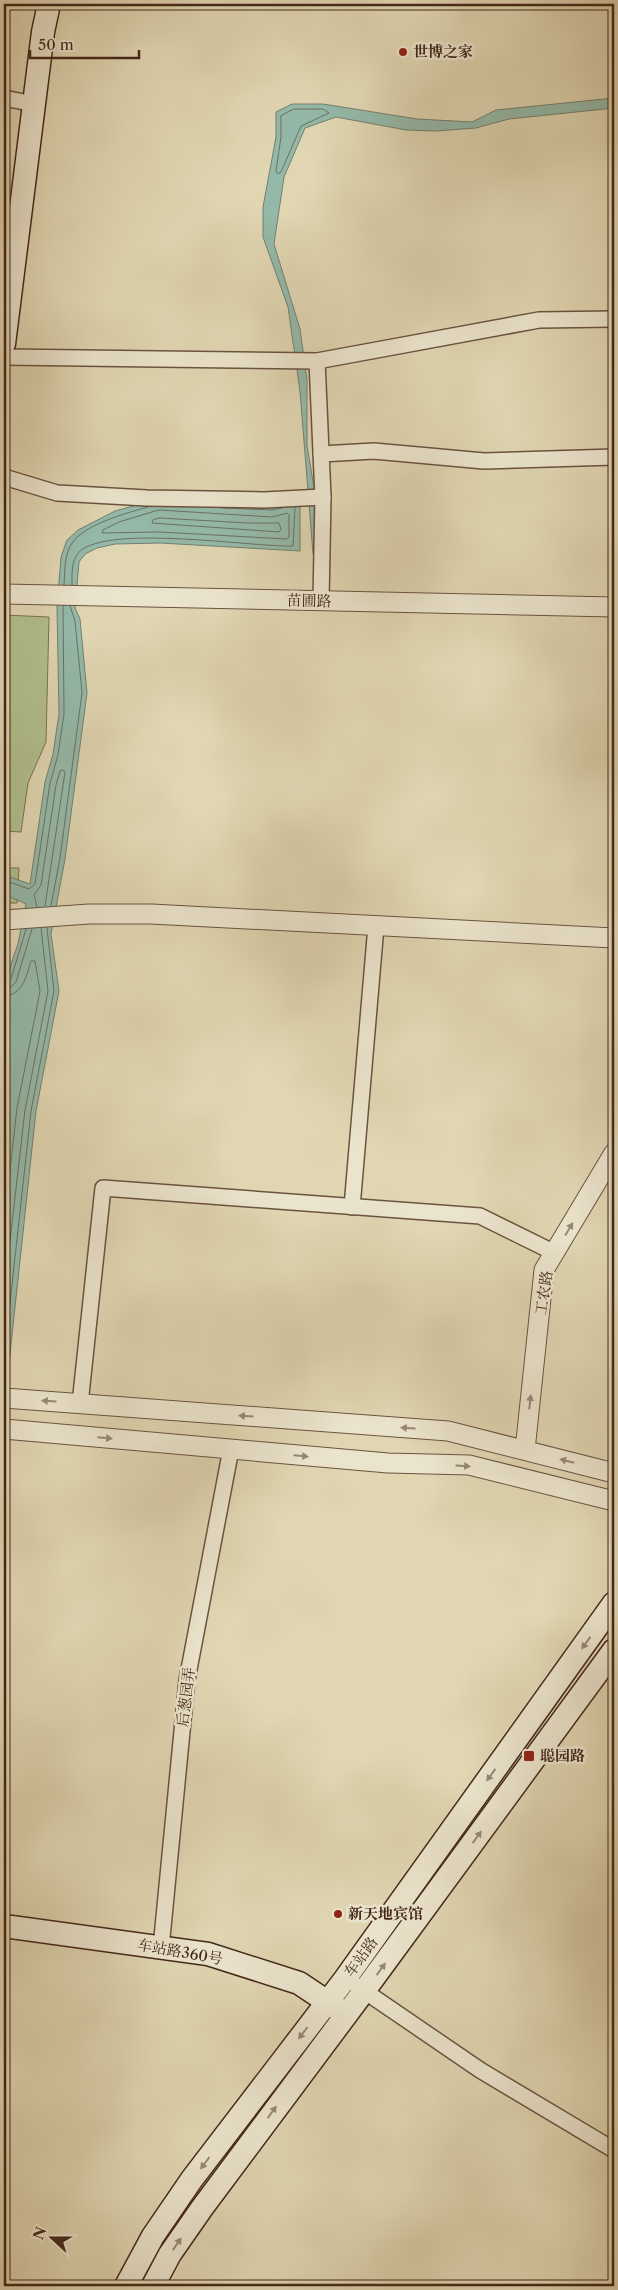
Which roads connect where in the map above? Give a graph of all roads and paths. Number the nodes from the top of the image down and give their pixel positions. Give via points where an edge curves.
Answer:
1 (49, 4) edge
2 (4, 98) edge
3 (34, 104) junction
4 (7, 299) edge
5 (614, 319) edge
6 (4, 344) edge
7 (4, 357) edge
8 (317, 361) junction
9 (321, 454) junction
10 (614, 457) edge
11 (4, 477) edge
12 (323, 497) junction
13 (4, 594) edge
14 (321, 601) junction
15 (614, 607) edge
16 (8, 919) edge
17 (376, 926) junction
18 (614, 938) edge
19 (614, 1153) edge
20 (352, 1207) junction
21 (555, 1253) junction
22 (4, 1398) edge
23 (80, 1404) junction
24 (4, 1429) edge
25 (231, 1449) junction
26 (524, 1450) junction
27 (614, 1473) edge
28 (614, 1501) edge
29 (614, 1603) edge
30 (614, 1650) edge
31 (4, 1926) edge
32 (161, 1948) junction
33 (345, 1979) junction
34 (364, 1991) junction
35 (327, 2001) junction
36 (345, 2015) junction
37 (614, 2150) edge
38 (126, 2286) edge
39 (154, 2286) edge

1 - 3 main road
2 - 3 street
3 - 4 main road
4 - 6 main road
5 - 8 street via 539,320
7 - 8 street
8 - 9 street
9 - 10 street via 374,451 484,460
9 - 12 street
11 - 12 street via 57,493 147,498
12 - 14 street
13 - 14 street, 苗圃路
14 - 15 street, 苗圃路
16 - 17 street via 151,914
17 - 18 street
17 - 20 street
21 -> 19 street, 工农路
20 - 21 street via 480,1216
20 - 23 street via 103,1188
26 -> 21 street, 工农路 via 544,1270
23 -> 22 street
26 -> 23 street via 448,1431
24 -> 25 street
25 -> 28 street via 388,1463 468,1466
25 - 32 street, 后葱园弄 via 186,1680
27 -> 26 street
29 -> 33 main road, 车站路
34 -> 30 main road, 车站路
31 - 32 main road, 车站路360号
32 - 35 main road, 车站路360号 via 208,1954 299,1983
33 - 34 street
33 - 35 main road, 车站路
34 - 36 main road, 车站路
34 - 37 street via 480,2070
35 - 36 main road, 车站路360号
35 -> 38 main road, 车站路 via 181,2196 153,2236
39 -> 36 main road, 车站路 via 170,2254 202,2208

